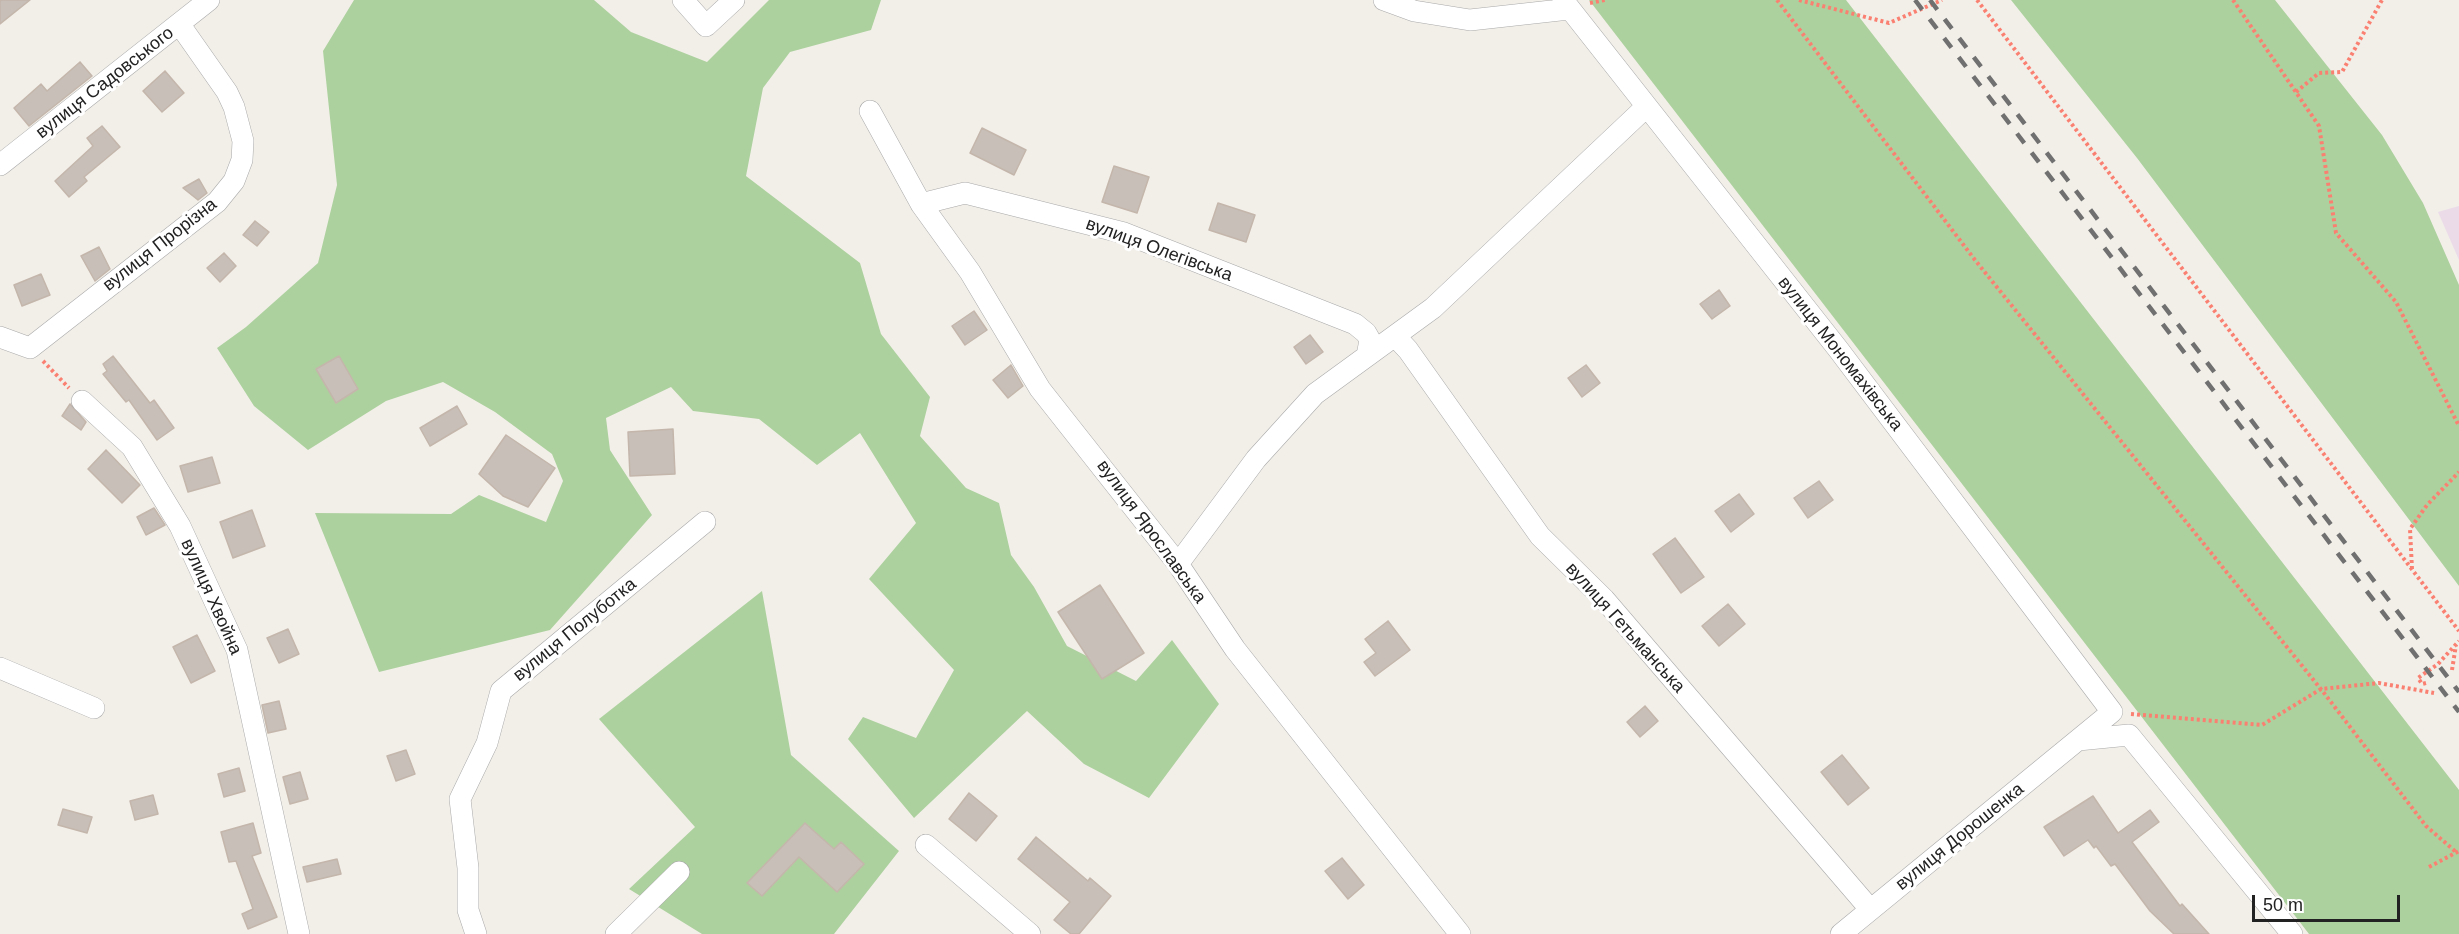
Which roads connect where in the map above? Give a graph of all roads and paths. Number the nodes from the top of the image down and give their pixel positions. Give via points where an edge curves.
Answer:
1 (209, 0) edge
2 (683, 0) edge
3 (734, 0) edge
4 (1384, 0) edge
5 (1777, 0) edge
6 (1799, 0) edge
7 (1941, 0) edge
8 (1977, 0) edge
9 (2233, 0) edge
10 (2382, 0) edge
11 (1566, 4) edge
12 (1419, 6) edge
13 (180, 25) junction
14 (2296, 92) junction
15 (1646, 107) junction
16 (870, 111) dead end
17 (0, 165) edge
18 (921, 204) junction
19 (1395, 336) junction
20 (0, 337) edge
21 (30, 348) junction
22 (1367, 356) junction
23 (82, 401) joint
24 (2459, 426) edge
25 (2459, 472) edge
26 (705, 522) dead end
27 (1178, 564) junction
28 (2412, 569) junction
29 (2459, 631) edge
30 (2457, 643) edge
31 (0, 668) edge
32 (2452, 670) dead end
33 (2321, 689) junction
34 (2419, 691) junction
35 (2434, 693) dead end
36 (94, 708) dead end
37 (2112, 712) junction
38 (2078, 740) junction
39 (926, 845) dead end
40 (2457, 851) edge
41 (2429, 867) dead end
42 (679, 872) dead end
43 (1870, 909) junction
44 (299, 934) edge
45 (476, 934) edge
46 (616, 934) edge
47 (1030, 934) edge
48 (1460, 934) edge
49 (1841, 934) edge
50 (2292, 934) edge

1 - 13 street, вулиця Садовського
2 - 3 street via 706,26
4 - 12 street
5 - 33 path via 1974,260
6 - 7 path via 1889,23
8 - 28 path
9 - 14 path
10 - 14 path via 2342,72 2319,73
11 - 12 street via 1470,20
11 - 15 street, вулиця Мономахівська
13 - 17 street, вулиця Садовського
13 - 21 street, вулиця Прорізна via 234,107 243,141 242,160 234,181 217,202
14 - 24 path via 2319,126 2337,233 2396,302
15 - 19 street via 1433,308
15 - 37 street, вулиця Мономахівська via 1838,349
16 - 18 street, вулиця Ярославська
18 - 22 street, вулиця Олегівська via 965,193 1124,233 1355,324 1370,340
18 - 27 street, вулиця Ярославська via 970,272 1041,389
19 - 22 street
19 - 43 street, вулиця Гетьманська via 1540,536 1604,600
20 - 21 street
21 - 23 path
22 - 27 street via 1315,394 1256,459
23 - 44 street, вулиця Хвойна via 132,447 180,526 237,650
25 - 28 path via 2410,529
26 - 45 street, вулиця Полуботка via 501,691 487,743 460,799 468,868 468,910
27 - 48 street, вулиця Ярославська via 1235,649
28 - 29 path
30 - 32 path
30 - 34 path via 2418,678 2424,684
31 - 36 street
33 - 34 path via 2379,683
33 - 37 path via 2262,725
33 - 40 path via 2426,826
34 - 35 path
37 - 38 street, вулиця Дорошенка
38 - 43 street, вулиця Дорошенка
38 - 50 street via 2129,735
39 - 47 street
40 - 41 path
42 - 46 street
43 - 49 street, вулиця Дорошенка

